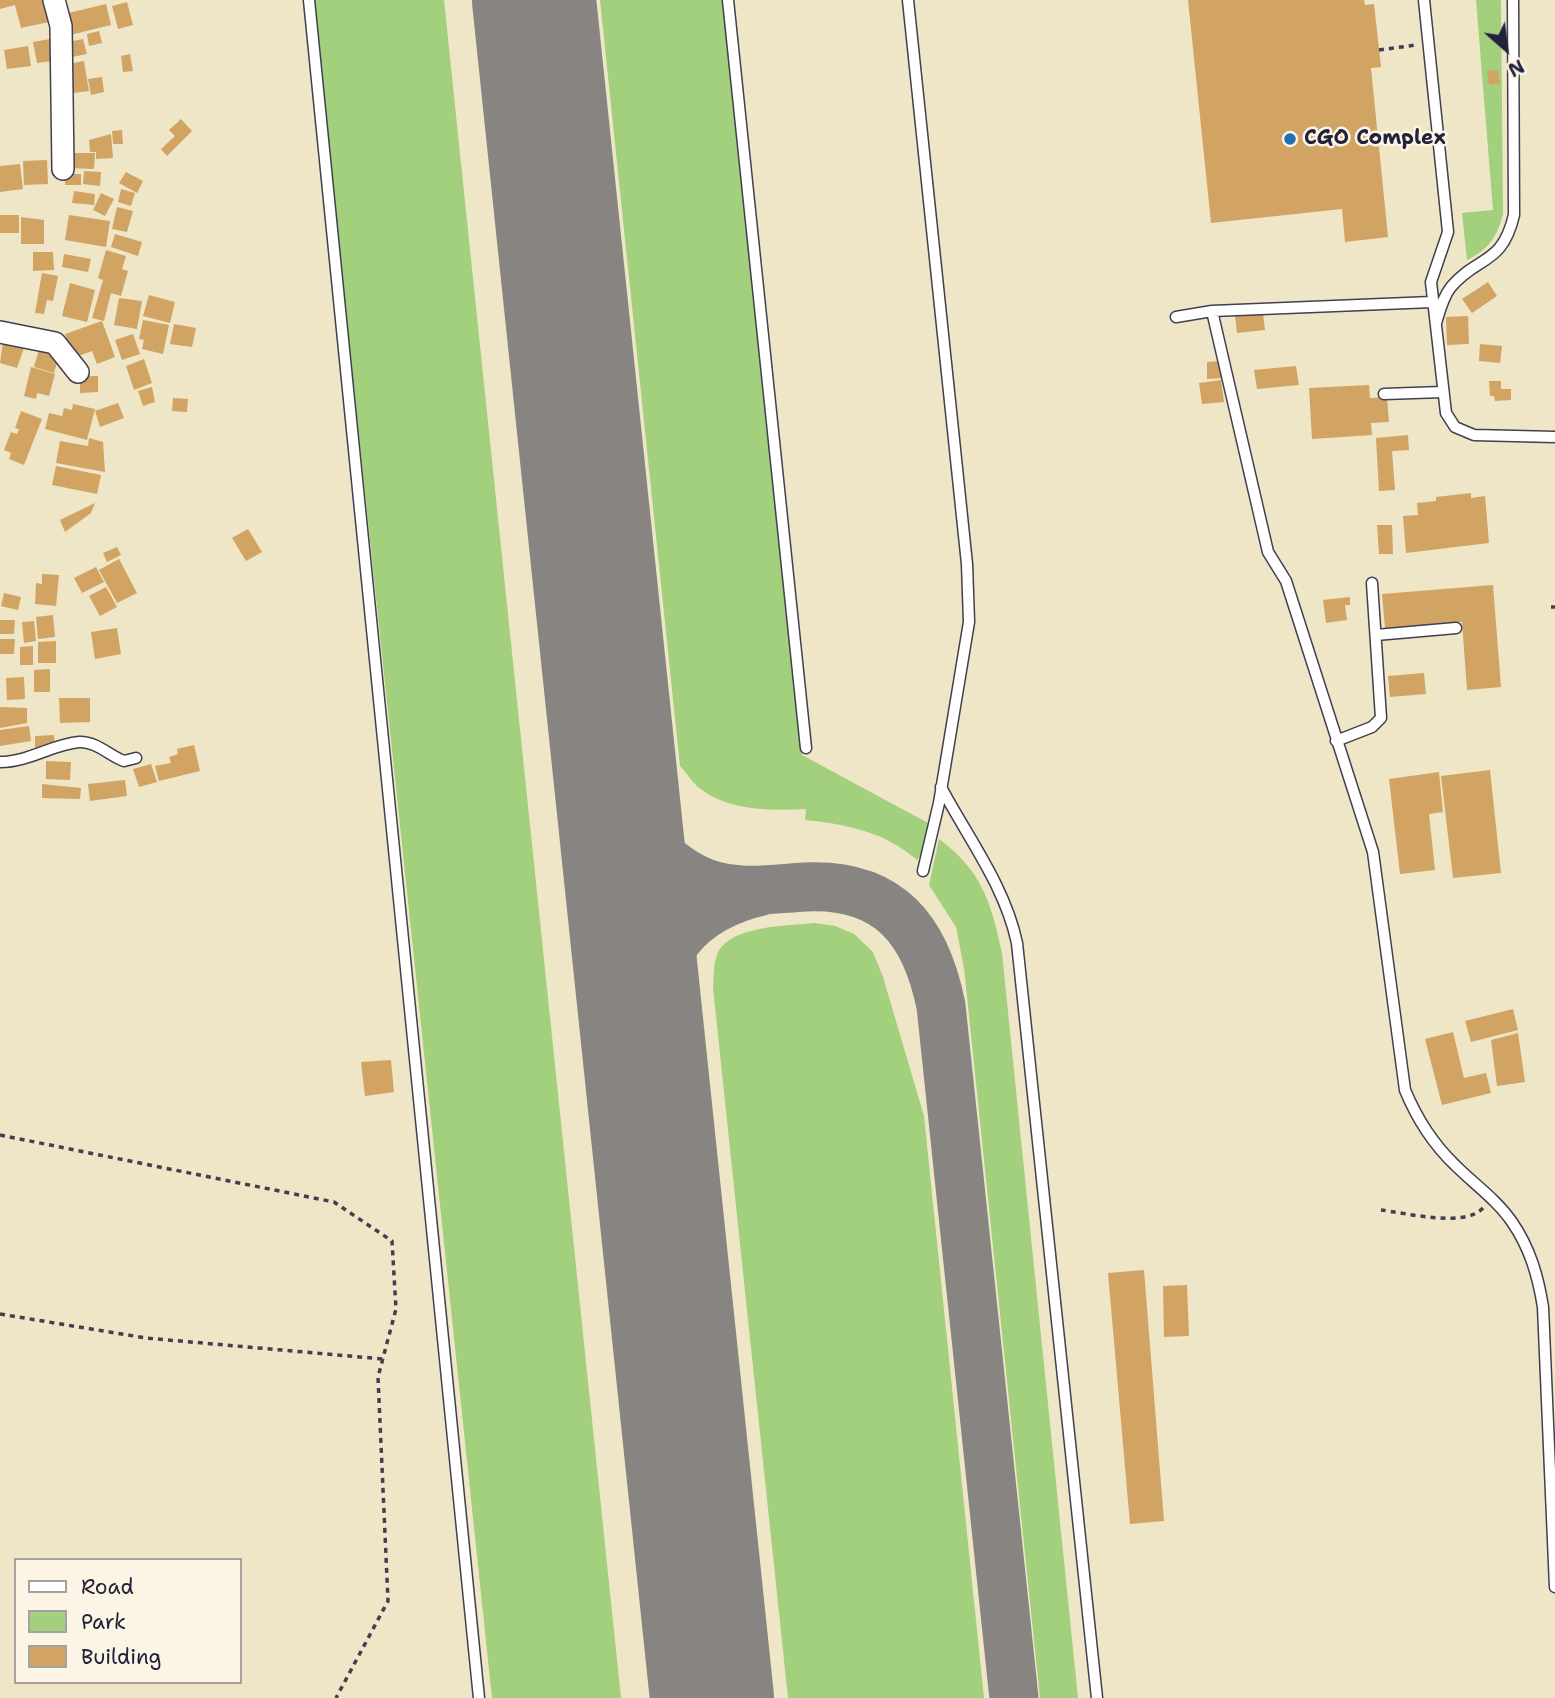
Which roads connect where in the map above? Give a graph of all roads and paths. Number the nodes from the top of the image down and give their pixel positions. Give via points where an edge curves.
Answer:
1 (54, 0) edge
2 (309, 0) edge
3 (728, 0) edge
4 (908, 0) edge
5 (1424, 0) edge
6 (1513, 0) edge
7 (1429, 43) junction
8 (1379, 50) dead end
9 (63, 169) dead end
10 (1432, 302) junction
11 (1212, 311) junction
12 (1176, 317) dead end
13 (1435, 325) junction
14 (0, 332) edge
15 (78, 372) dead end
16 (1442, 392) junction
17 (1384, 394) dead end
18 (1555, 437) edge
19 (1372, 583) dead end
20 (1456, 628) dead end
21 (1376, 635) junction
22 (1336, 741) junction
23 (806, 748) dead end
24 (136, 758) dead end
25 (0, 762) edge
26 (941, 787) junction
27 (923, 871) dead end
28 (0, 1135) edge
29 (1492, 1199) junction
30 (1381, 1210) dead end
31 (0, 1314) edge
32 (383, 1359) junction
33 (1555, 1587) edge
34 (336, 1698) edge
35 (479, 1698) edge
36 (1097, 1698) edge

1 - 9 street via 61,26
2 - 35 lane
3 - 23 lane
4 - 26 lane via 969,622
5 - 7 lane
6 - 13 lane via 1514,215 1509,236 1497,253 1451,287
7 - 8 path
7 - 10 lane via 1448,232 1432,282
10 - 11 lane
10 - 13 lane
11 - 12 lane
11 - 22 lane via 1268,552 1286,581
13 - 16 lane
14 - 15 street via 55,344
16 - 17 lane
16 - 18 lane via 1446,413 1462,432
19 - 21 lane
20 - 21 lane
21 - 22 lane via 1381,718 1372,727
22 - 29 lane via 1373,852 1405,1090 1430,1138
24 - 25 lane via 124,761 80,742
26 - 27 lane
26 - 36 lane via 996,884 1017,943
28 - 32 path via 334,1202 392,1241 396,1309
29 - 30 path via 1478,1214 1465,1217
29 - 33 lane via 1524,1242 1539,1282
31 - 32 path via 146,1338
32 - 34 path via 377,1377 388,1601

